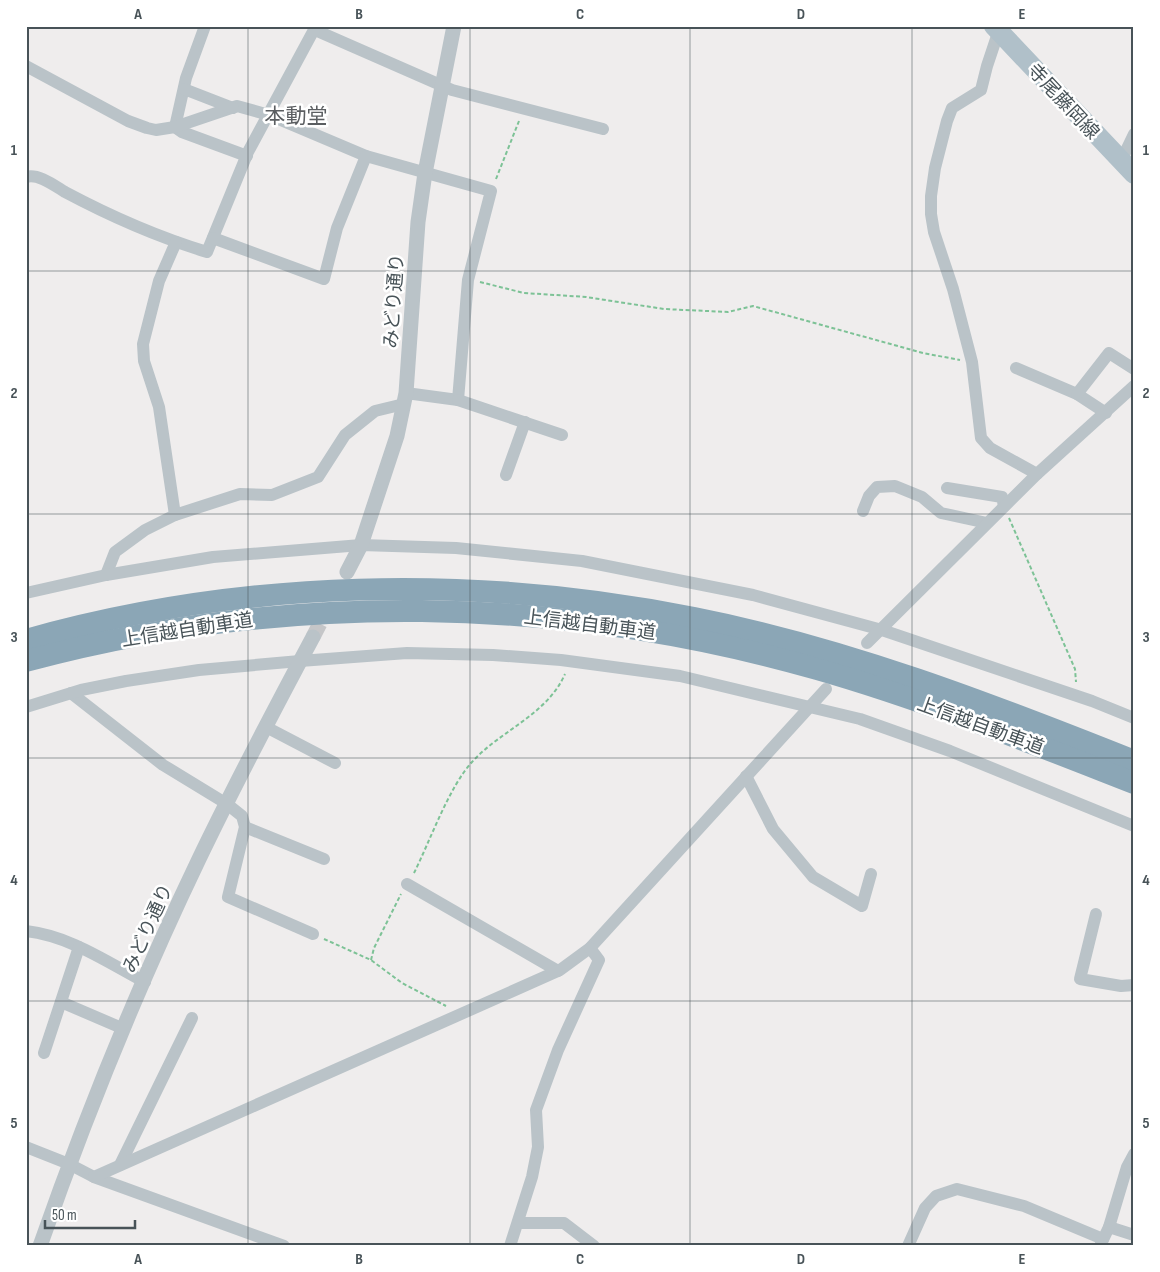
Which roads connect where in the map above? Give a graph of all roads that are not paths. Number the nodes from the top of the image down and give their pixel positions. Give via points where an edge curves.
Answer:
1 (205, 26) edge
2 (454, 26) edge
3 (315, 28) edge
4 (996, 28) edge
5 (26, 66) edge
6 (442, 86) junction
7 (184, 89) junction
8 (233, 108) junction
9 (269, 115) junction
10 (175, 126) junction
11 (603, 129) dead end
12 (1134, 134) edge
13 (247, 156) junction
14 (366, 156) junction
15 (1127, 168) edge
16 (425, 173) junction
17 (26, 177) edge
18 (213, 238) junction
19 (176, 242) junction
20 (1016, 368) dead end
21 (1134, 369) edge
22 (1134, 386) edge
23 (1077, 394) junction
24 (405, 399) junction
25 (458, 400) junction
26 (1106, 413) junction
27 (525, 422) junction
28 (562, 435) dead end
29 (1037, 474) junction
30 (506, 475) dead end
31 (947, 488) dead end
32 (1004, 506) junction
33 (864, 511) dead end
34 (175, 515) junction
35 (987, 523) junction
36 (361, 545) junction
37 (347, 572) dead end
38 (106, 575) junction
39 (26, 593) edge
40 (882, 630) junction
41 (313, 637) tunnel mouth
42 (26, 640) edge
43 (867, 643) dead end
44 (26, 661) edge
45 (300, 661) junction
46 (826, 689) dead end
47 (71, 693) junction
48 (26, 707) edge
49 (809, 707) junction
50 (1134, 718) edge
51 (266, 727) junction
52 (1134, 761) edge
53 (335, 763) dead end
54 (746, 776) junction
55 (1134, 783) edge
56 (227, 804) junction
57 (1134, 826) edge
58 (245, 827) junction
59 (324, 859) dead end
60 (871, 874) dead end
61 (407, 884) road end
62 (1096, 914) dead end
63 (26, 931) edge
64 (313, 934) road end
65 (79, 947) junction
66 (590, 948) junction
67 (558, 971) junction
68 (145, 982) junction
69 (1134, 985) edge
70 (61, 1002) junction
71 (192, 1018) dead end
72 (124, 1029) junction
73 (44, 1053) dead end
74 (26, 1147) edge
75 (1134, 1154) edge
76 (69, 1164) junction
77 (120, 1165) junction
78 (94, 1177) junction
79 (518, 1222) junction
80 (1109, 1227) junction
81 (1134, 1235) edge
82 (1102, 1242) edge
83 (40, 1246) edge
84 (284, 1246) edge
85 (510, 1246) edge
86 (594, 1246) edge
87 (908, 1246) edge

1 - 7 street
2 - 6 street, みどり通り
3 - 6 street
3 - 9 street
4 - 15 main road, 寺尾藤岡線
4 - 29 street via 982,90 952,108 947,120 931,196 934,232 972,362 981,438 990,448
5 - 10 street via 128,121 156,130
6 - 11 street
6 - 16 street, みどり通り
7 - 8 street
7 - 10 street
8 - 9 street via 237,106
8 - 10 street
9 - 13 street
9 - 14 street
10 - 13 street via 182,132
12 - 15 street
13 - 18 street
14 - 16 street
14 - 18 street via 337,228 324,279
16 - 24 street, みどり通り via 418,222
16 - 25 street via 492,191 468,280
17 - 19 street via 41,179 98,210
18 - 19 street via 207,252
19 - 34 street via 159,281 143,344 144,361 159,407
20 - 23 street
21 - 23 street via 1110,353
22 - 26 street
23 - 26 street
24 - 25 street
24 - 34 street via 375,410 345,435 318,477 272,495 240,494
24 - 36 street, みどり通り via 398,436
25 - 27 street
26 - 29 street
27 - 28 street
27 - 30 street
29 - 32 street
31 - 32 street via 1002,497
32 - 35 street
33 - 35 street via 869,496 877,487 895,486 922,497 940,513
34 - 38 street via 145,530 115,552
35 - 40 street
36 - 37 street, みどり通り
36 - 38 street via 213,557
36 - 40 street via 456,548 582,561 752,595
38 - 39 street
40 - 43 street
40 - 50 street
41 - 45 street, みどり通り
42 - 52 highway, 上信越自動車道 via 131,615 272,595 416,589 553,596 695,618 820,648 950,690
44 - 55 highway, 上信越自動車道 via 135,635 277,615 415,610 553,617 696,639 816,669 939,708
45 - 47 street via 199,670
45 - 49 street via 407,653 571,661 680,676
45 - 51 street, みどり通り
46 - 49 street
47 - 48 street
47 - 56 street via 163,765
49 - 54 street
49 - 57 street via 860,720 950,752
51 - 53 street
51 - 56 street, みどり通り
54 - 60 street via 773,829 813,876 862,906
54 - 66 street
56 - 58 street via 242,816
56 - 68 street, みどり通り
58 - 59 street
58 - 64 street via 228,897
61 - 67 street
62 - 69 street via 1080,979
63 - 65 street via 43,933
65 - 68 street
65 - 70 street
66 - 67 street
66 - 79 street via 599,960 558,1050 536,1110 538,1147
67 - 77 street
68 - 72 street, みどり通り
70 - 72 street
70 - 73 street
71 - 77 street
72 - 76 street, みどり通り
74 - 76 street
75 - 80 street via 1127,1166
76 - 78 street
76 - 83 street, みどり通り
77 - 78 street
78 - 84 street
79 - 85 street
79 - 86 street via 564,1223
80 - 81 street
80 - 82 street
82 - 87 street via 1024,1206 957,1189 936,1196 925,1208

